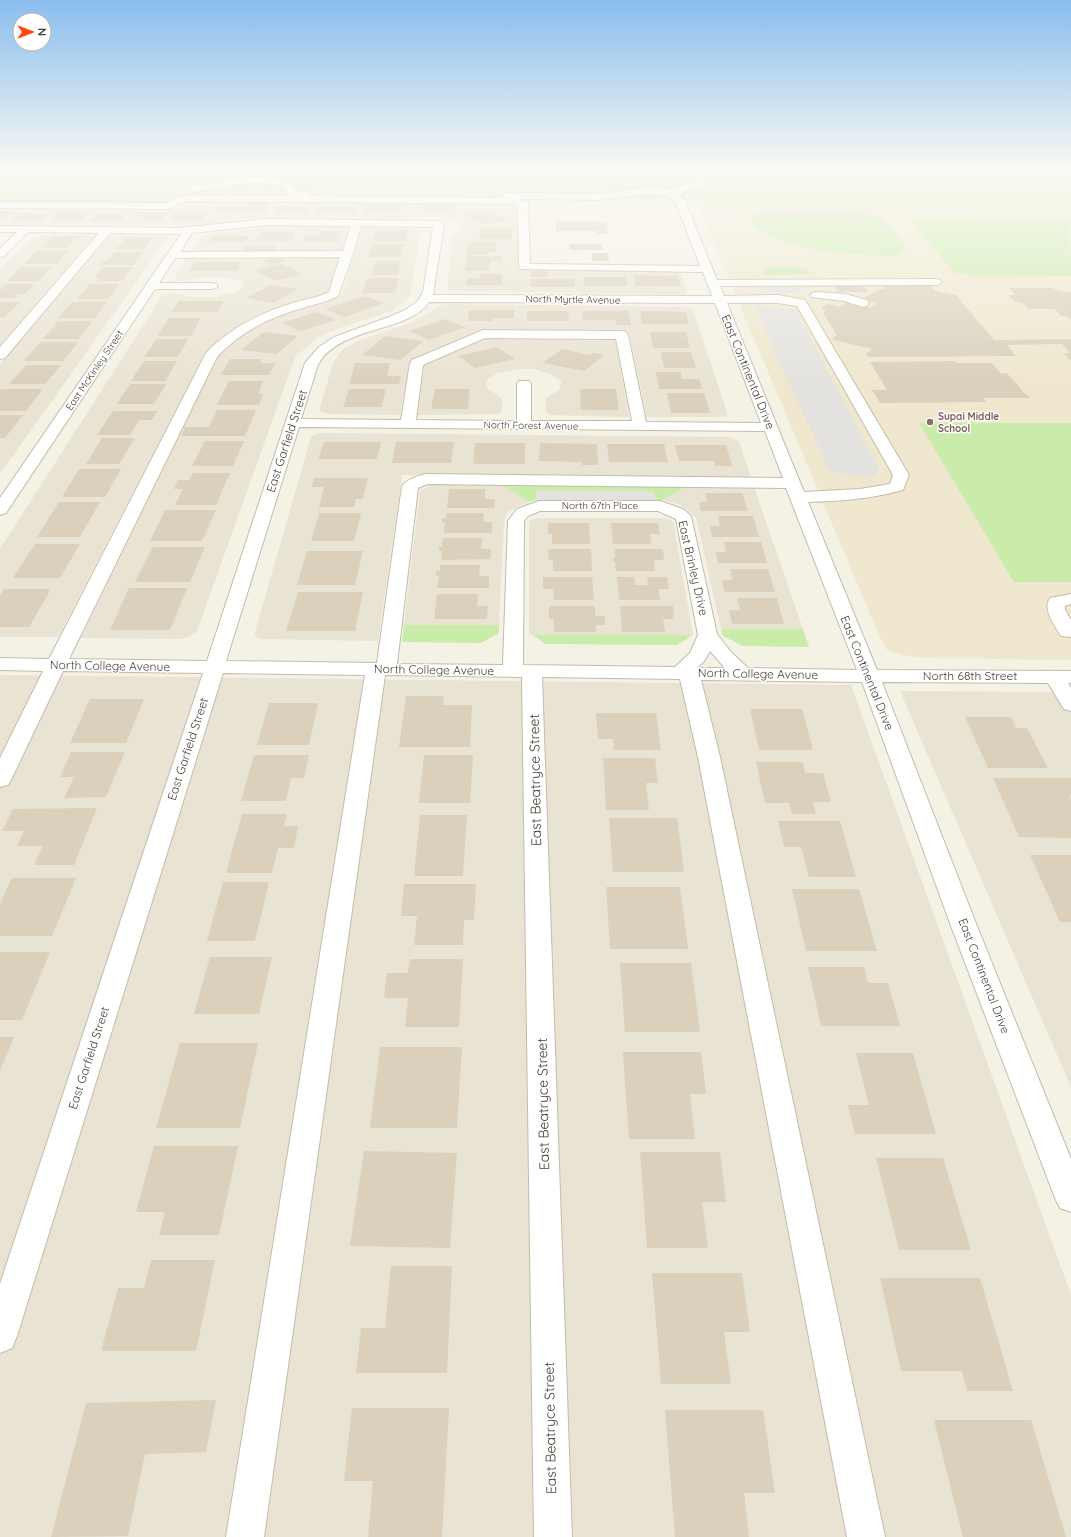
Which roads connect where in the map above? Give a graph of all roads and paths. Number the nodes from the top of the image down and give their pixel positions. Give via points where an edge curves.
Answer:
1 (14, 241) edge
2 (98, 241) edge
3 (182, 241) edge
4 (352, 241) edge
5 (437, 241) edge
6 (524, 241) edge
7 (696, 241) edge
8 (0, 254) edge
9 (348, 254) junction
10 (172, 255) junction
11 (707, 269) junction
12 (936, 282) dead end
13 (712, 283) junction
14 (151, 286) junction
15 (212, 286) dead end
16 (427, 298) junction
17 (719, 300) junction
18 (790, 301) junction
19 (863, 303) dead end
20 (0, 355) edge
21 (524, 384) dead end
22 (293, 423) junction
23 (408, 424) junction
24 (524, 425) junction
25 (640, 426) junction
26 (769, 427) junction
27 (794, 490) junction
28 (530, 508) joint
29 (670, 508) joint
30 (0, 510) edge
31 (1071, 599) edge
32 (1068, 632) dead end
33 (708, 635) junction
34 (0, 664) edge
35 (56, 665) junction
36 (214, 667) junction
37 (381, 669) junction
38 (522, 671) junction
39 (685, 673) junction
40 (742, 674) junction
41 (869, 676) junction
42 (1063, 677) edge
43 (1071, 705) edge
44 (0, 780) edge
45 (1071, 1198) edge
46 (0, 1336) edge
47 (245, 1537) edge
48 (553, 1537) edge
49 (866, 1537) edge

1 - 8 street
2 - 20 street
3 - 10 street, East McKinley Street
4 - 9 street
5 - 16 street
6 - 11 street via 525,267
7 - 11 street, East Continental Drive
9 - 10 street
9 - 35 street via 334,294 259,320 225,341 211,356
10 - 14 street, East McKinley Street
11 - 13 street, East Continental Drive
12 - 13 street
13 - 17 street, East Continental Drive
14 - 15 street
14 - 30 street, East McKinley Street
16 - 17 street, North Myrtle Avenue
16 - 22 street, East Garfield Street via 420,306 406,314 342,337 320,352 312,363
17 - 18 street, North Myrtle Avenue
17 - 26 street, East Continental Drive
18 - 19 street via 802,295 822,295
18 - 27 street via 804,306 901,475 897,487 878,493 851,496
21 - 24 street
22 - 23 street, North Forest Avenue
22 - 36 street, East Garfield Street
23 - 24 street, North Forest Avenue
23 - 25 street via 417,362 483,334 622,335
24 - 25 street, North Forest Avenue
25 - 26 street, North Forest Avenue
26 - 27 street, East Continental Drive
27 - 37 street via 426,479 410,486
27 - 41 street, East Continental Drive
28 - 29 street, North 67th Place via 549,505 650,505
28 - 38 street, East Beatryce Street via 518,516 516,521
29 - 33 street, East Brinley Drive via 686,521
31 - 32 street via 1056,602 1056,610
33 - 39 street via 698,656
33 - 40 street, East Brinley Drive
34 - 35 street, North College Avenue
35 - 36 street, North College Avenue
35 - 44 street
36 - 37 street, North College Avenue
36 - 46 street, East Garfield Street
37 - 38 street, North College Avenue
37 - 47 street
38 - 39 street, North College Avenue
38 - 48 street, East Beatryce Street
39 - 40 street, North College Avenue
39 - 49 street via 709,758
40 - 41 street, North College Avenue
41 - 42 street, North 68th Street
41 - 45 street, East Continental Drive
42 - 43 street

